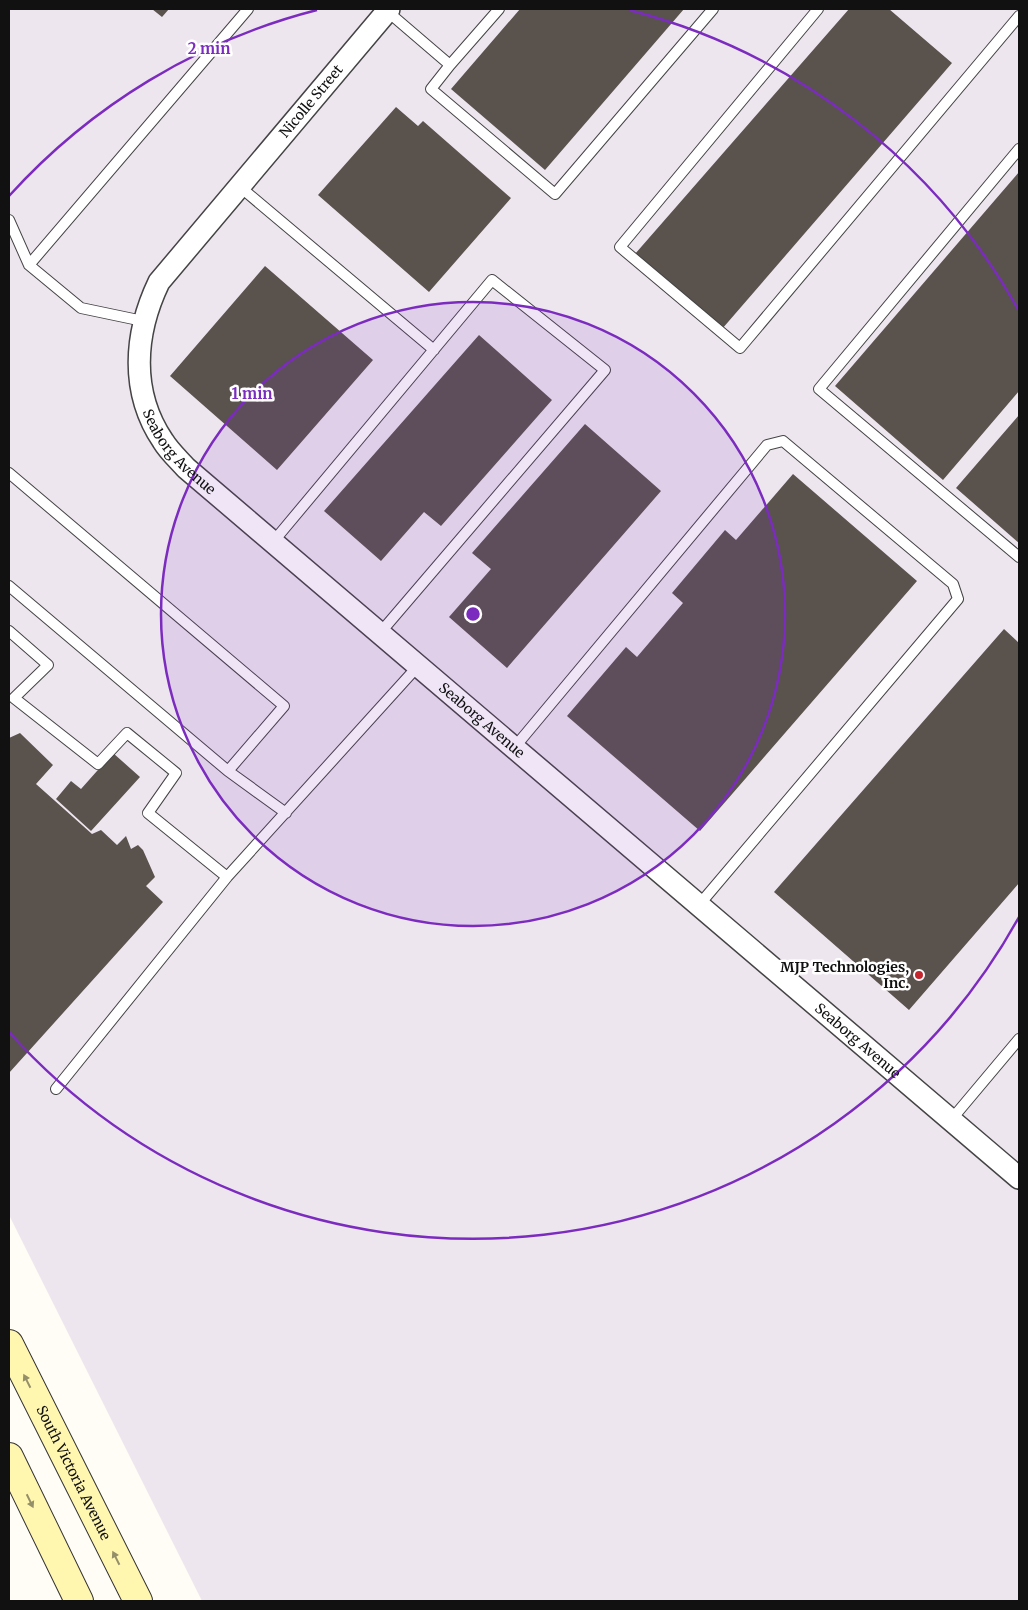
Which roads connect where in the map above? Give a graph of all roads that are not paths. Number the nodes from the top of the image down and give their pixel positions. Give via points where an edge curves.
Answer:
1 (248, 9) edge
2 (499, 9) edge
3 (713, 9) edge
4 (818, 9) edge
5 (388, 10) edge
6 (1019, 16) edge
7 (450, 65) junction
8 (1019, 149) edge
9 (236, 190) junction
10 (9, 220) edge
11 (29, 266) junction
12 (143, 321) junction
13 (434, 350) junction
14 (9, 473) edge
15 (273, 542) junction
16 (1019, 558) edge
17 (9, 586) edge
18 (9, 631) edge
19 (380, 633) junction
20 (418, 666) junction
21 (514, 748) junction
22 (228, 771) junction
23 (286, 813) junction
24 (227, 877) junction
25 (699, 905) junction
26 (1019, 1039) edge
27 (56, 1089) dead end
28 (951, 1120) junction
29 (1016, 1169) edge
30 (9, 1344) edge
31 (9, 1457) edge
32 (78, 1601) edge
33 (138, 1601) edge

1 - 11 lane
2 - 7 lane
3 - 7 lane via 555,194 431,89
4 - 6 lane via 620,247 740,348
5 - 7 lane
5 - 9 street, Nicolle Street
8 - 16 lane via 819,389
9 - 12 street, Seaborg Avenue via 159,282
9 - 13 lane
10 - 11 lane
11 - 12 lane via 81,308
12 - 15 street, Seaborg Avenue via 139,377 147,410 163,441 186,468
13 - 15 lane
13 - 19 lane via 492,280 605,370
14 - 22 lane via 284,706
15 - 19 street, Seaborg Avenue
17 - 22 lane
18 - 24 lane via 48,665 14,698 98,764 127,733 176,773 148,813
19 - 20 street, Seaborg Avenue
20 - 21 street, Seaborg Avenue
20 - 23 lane
21 - 25 street, Seaborg Avenue
21 - 25 lane via 768,445 783,440 953,584 958,599
22 - 23 lane
23 - 24 lane
24 - 27 lane
25 - 28 street, Seaborg Avenue
26 - 28 lane
28 - 29 street, Seaborg Avenue
33 -> 30 main road, South Victoria Avenue
31 -> 32 main road

